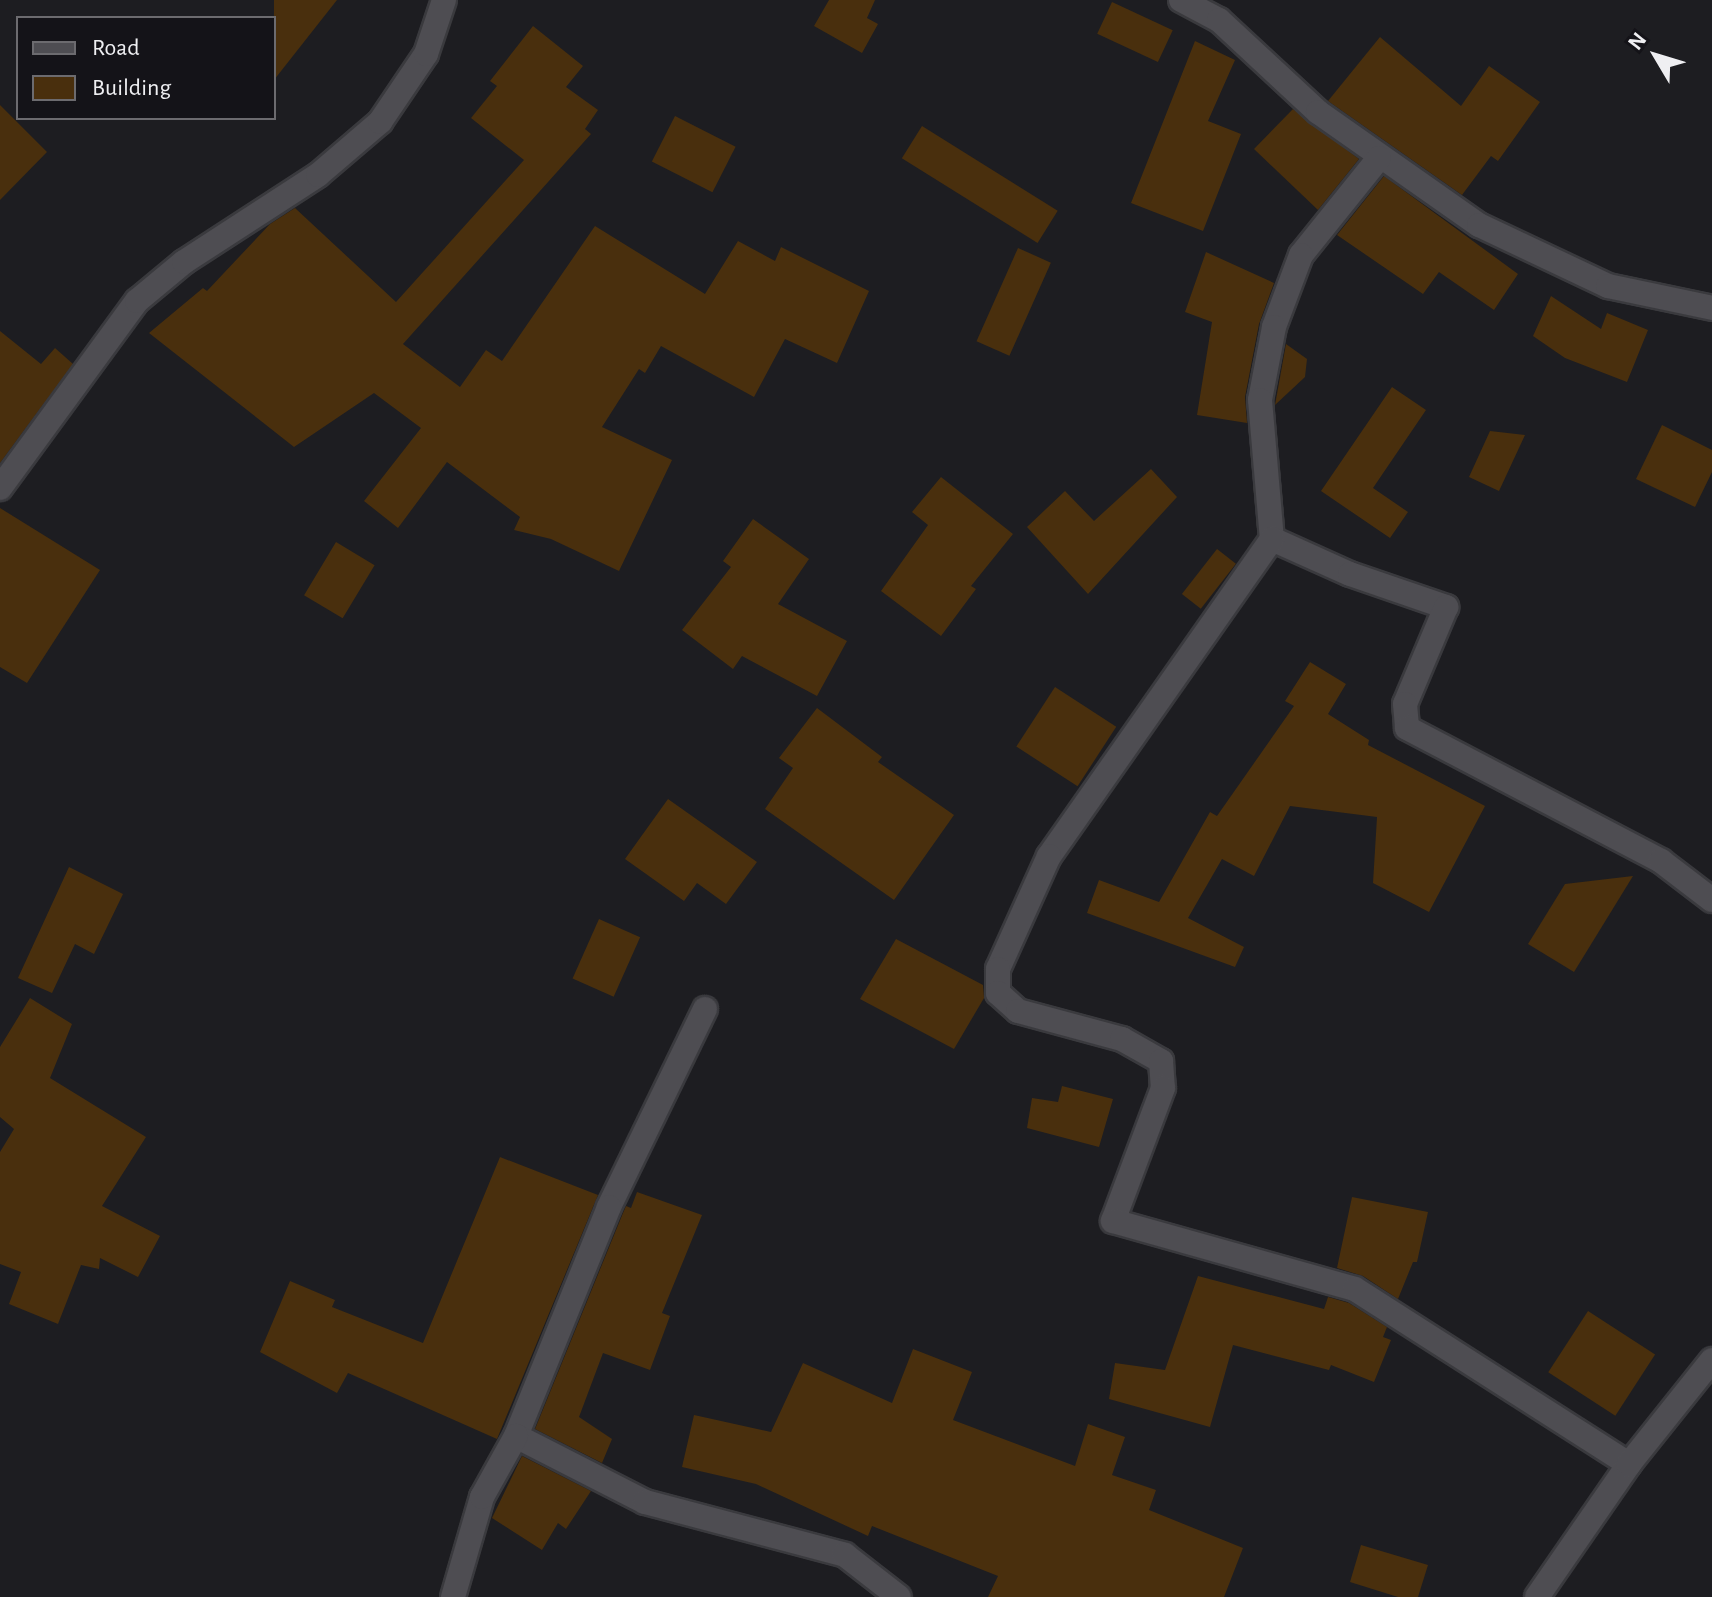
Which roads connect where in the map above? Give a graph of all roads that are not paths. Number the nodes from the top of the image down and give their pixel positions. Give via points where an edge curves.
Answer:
1 (444, 0) edge
2 (1181, 0) edge
3 (1379, 158) junction
4 (1712, 308) edge
5 (0, 488) edge
6 (1272, 539) junction
7 (1712, 900) edge
8 (705, 1009) dead end
9 (1712, 1360) edge
10 (516, 1436) junction
11 (1629, 1464) junction
12 (453, 1597) edge
13 (899, 1597) edge
14 (1537, 1597) edge

1 - 5 street via 426,54 380,122 318,175 184,262 137,301
2 - 3 street via 1219,20 1318,112
3 - 4 street via 1479,225 1608,286
3 - 6 street via 1301,255 1274,327 1260,400
6 - 7 street via 1350,574 1446,607 1405,704 1407,728 1661,861
6 - 11 street via 1049,856 998,969 998,993 1018,1011 1122,1039 1161,1061 1163,1088 1113,1221 1355,1289
8 - 10 street via 609,1207
9 - 11 street
10 - 12 street via 482,1497
10 - 13 street via 645,1502 845,1555
11 - 14 street

